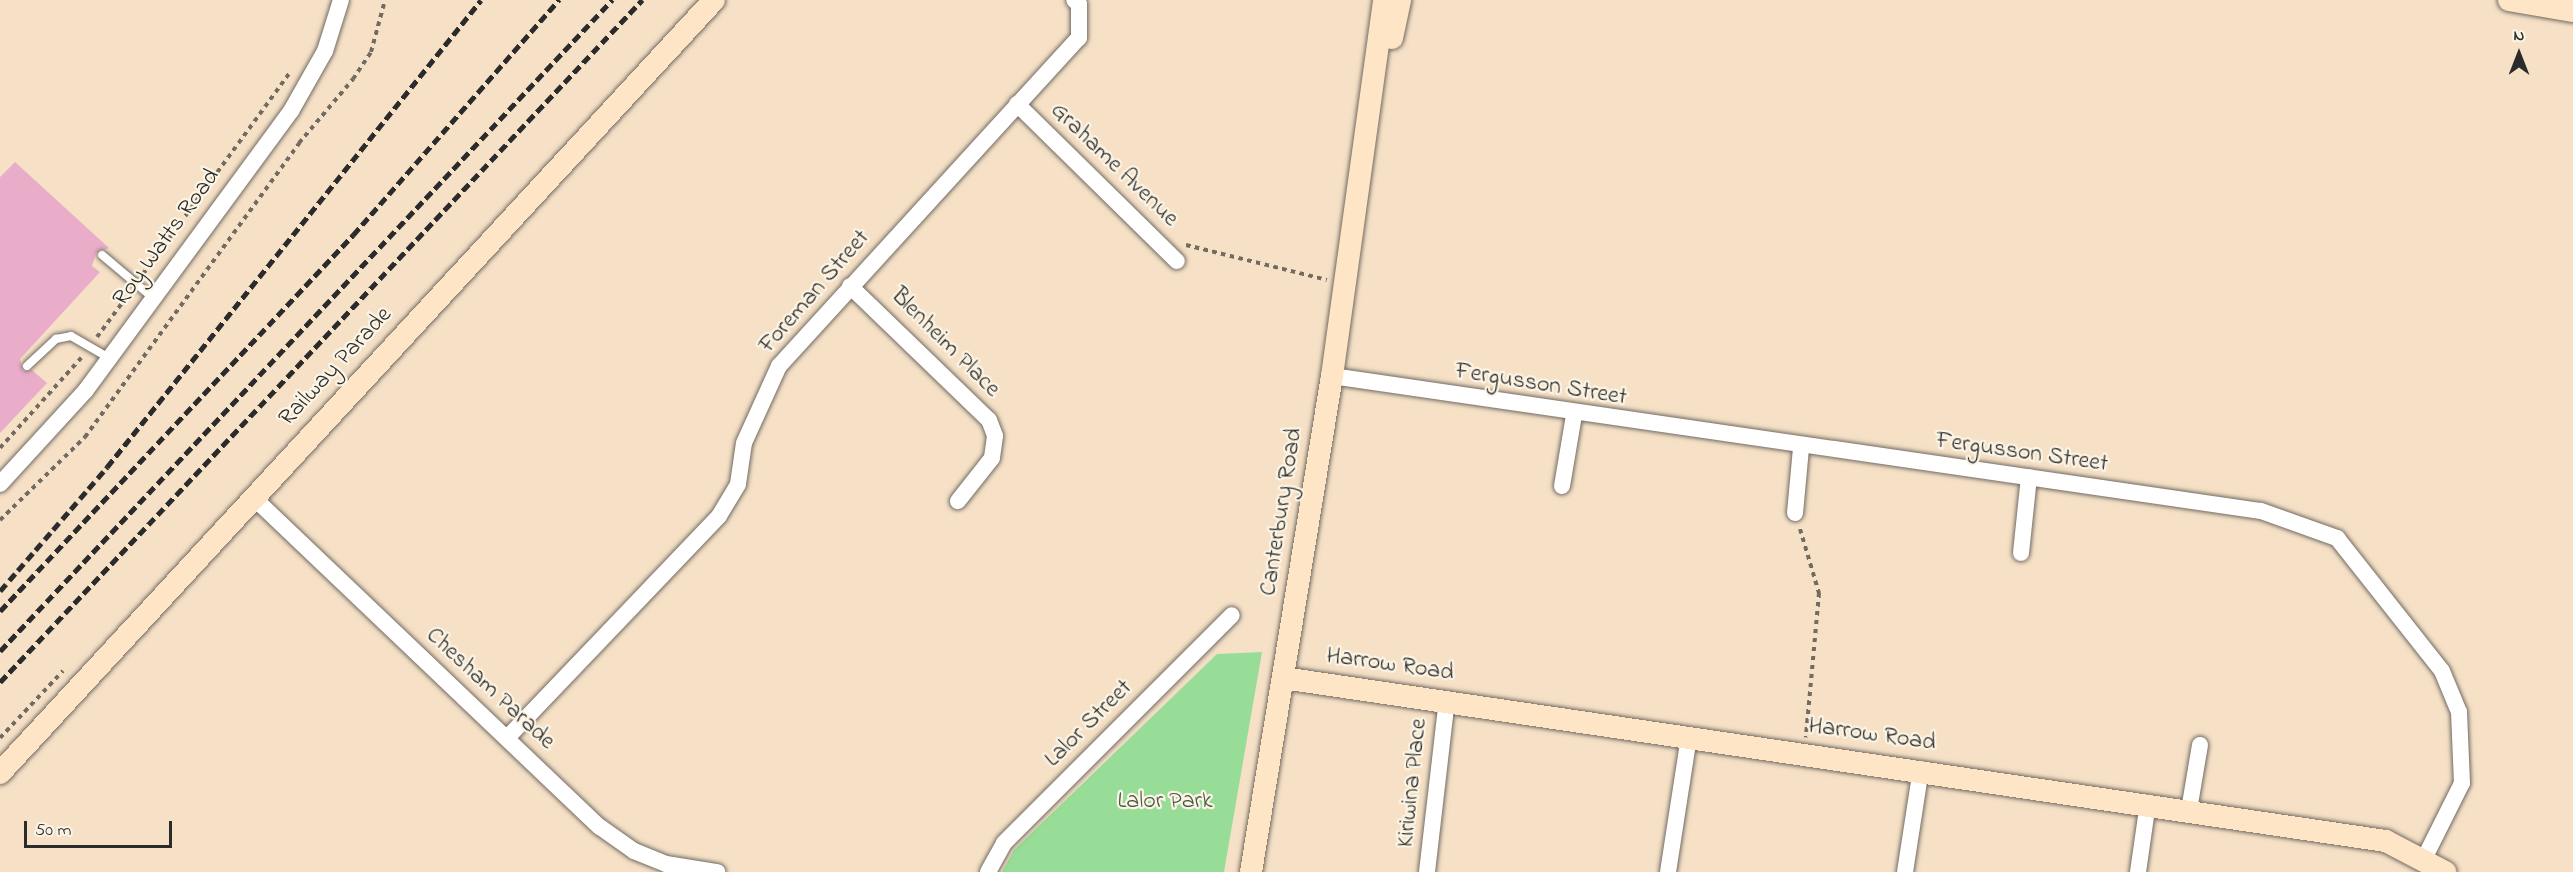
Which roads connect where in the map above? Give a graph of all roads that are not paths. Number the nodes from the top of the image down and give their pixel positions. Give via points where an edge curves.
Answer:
1 (341, 0) edge
2 (714, 0) edge
3 (1074, 0) edge
4 (2510, 0) edge
5 (1396, 1) edge
6 (2573, 11) edge
7 (1017, 104) junction
8 (102, 255) dead end
9 (1177, 261) dead end
10 (850, 286) junction
11 (153, 298) junction
12 (109, 358) junction
13 (27, 366) dead end
14 (1332, 376) junction
15 (1574, 415) junction
16 (1801, 448) junction
17 (2029, 477) junction
18 (0, 484) edge
19 (1562, 486) dead end
20 (254, 498) junction
21 (958, 501) dead end
22 (1795, 513) road end
23 (2021, 554) dead end
24 (1232, 615) dead end
25 (1282, 678) junction
26 (1447, 700) junction
27 (1689, 736) junction
28 (507, 738) junction
29 (2200, 745) dead end
30 (1921, 769) junction
31 (0, 773) edge
32 (2148, 803) junction
33 (2189, 810) junction
34 (2425, 857) junction
35 (717, 872) edge
36 (988, 872) edge
37 (1251, 872) edge
38 (1427, 872) edge
39 (1668, 872) edge
40 (1905, 872) edge
41 (2138, 872) edge
42 (2445, 872) edge

1 - 11 street, Roy Watts Road via 311,80
2 - 20 street, Railway Parade
3 - 7 street, Foreman Street via 1079,4 1079,38
4 - 6 street
5 - 14 street, Canterbury Road via 1364,160
7 - 9 street, Grahame Avenue
7 - 10 street, Foreman Street
8 - 11 lane
10 - 21 street, Blenheim Place via 989,420 995,436 992,458
10 - 28 street, Foreman Street via 779,366 744,443 738,484 719,516
11 - 12 street, Roy Watts Road
12 - 13 lane via 91,345 63,337
12 - 18 street, Roy Watts Road via 67,414
14 - 15 street, Fergusson Street
14 - 25 street, Canterbury Road
15 - 16 street, Fergusson Street
15 - 19 street
16 - 17 street, Fergusson Street
16 - 22 street
17 - 23 street
17 - 34 street, Fergusson Street via 2261,511 2337,538 2442,671 2459,712 2462,783
20 - 28 street, Chesham Parade
20 - 31 street, Railway Parade
24 - 36 street, Lalor Street via 1004,843
25 - 26 street, Harrow Road
25 - 37 street, Canterbury Road
26 - 27 street, Harrow Road
26 - 38 street, Kiriwina Place
27 - 30 street, Harrow Road
27 - 39 street
28 - 35 street, Chesham Parade via 634,851 666,864
29 - 33 street
30 - 32 street, Harrow Road
30 - 40 street
32 - 33 street, Harrow Road
32 - 41 street
33 - 34 street, Harrow Road via 2386,842
34 - 42 street, Harrow Road

